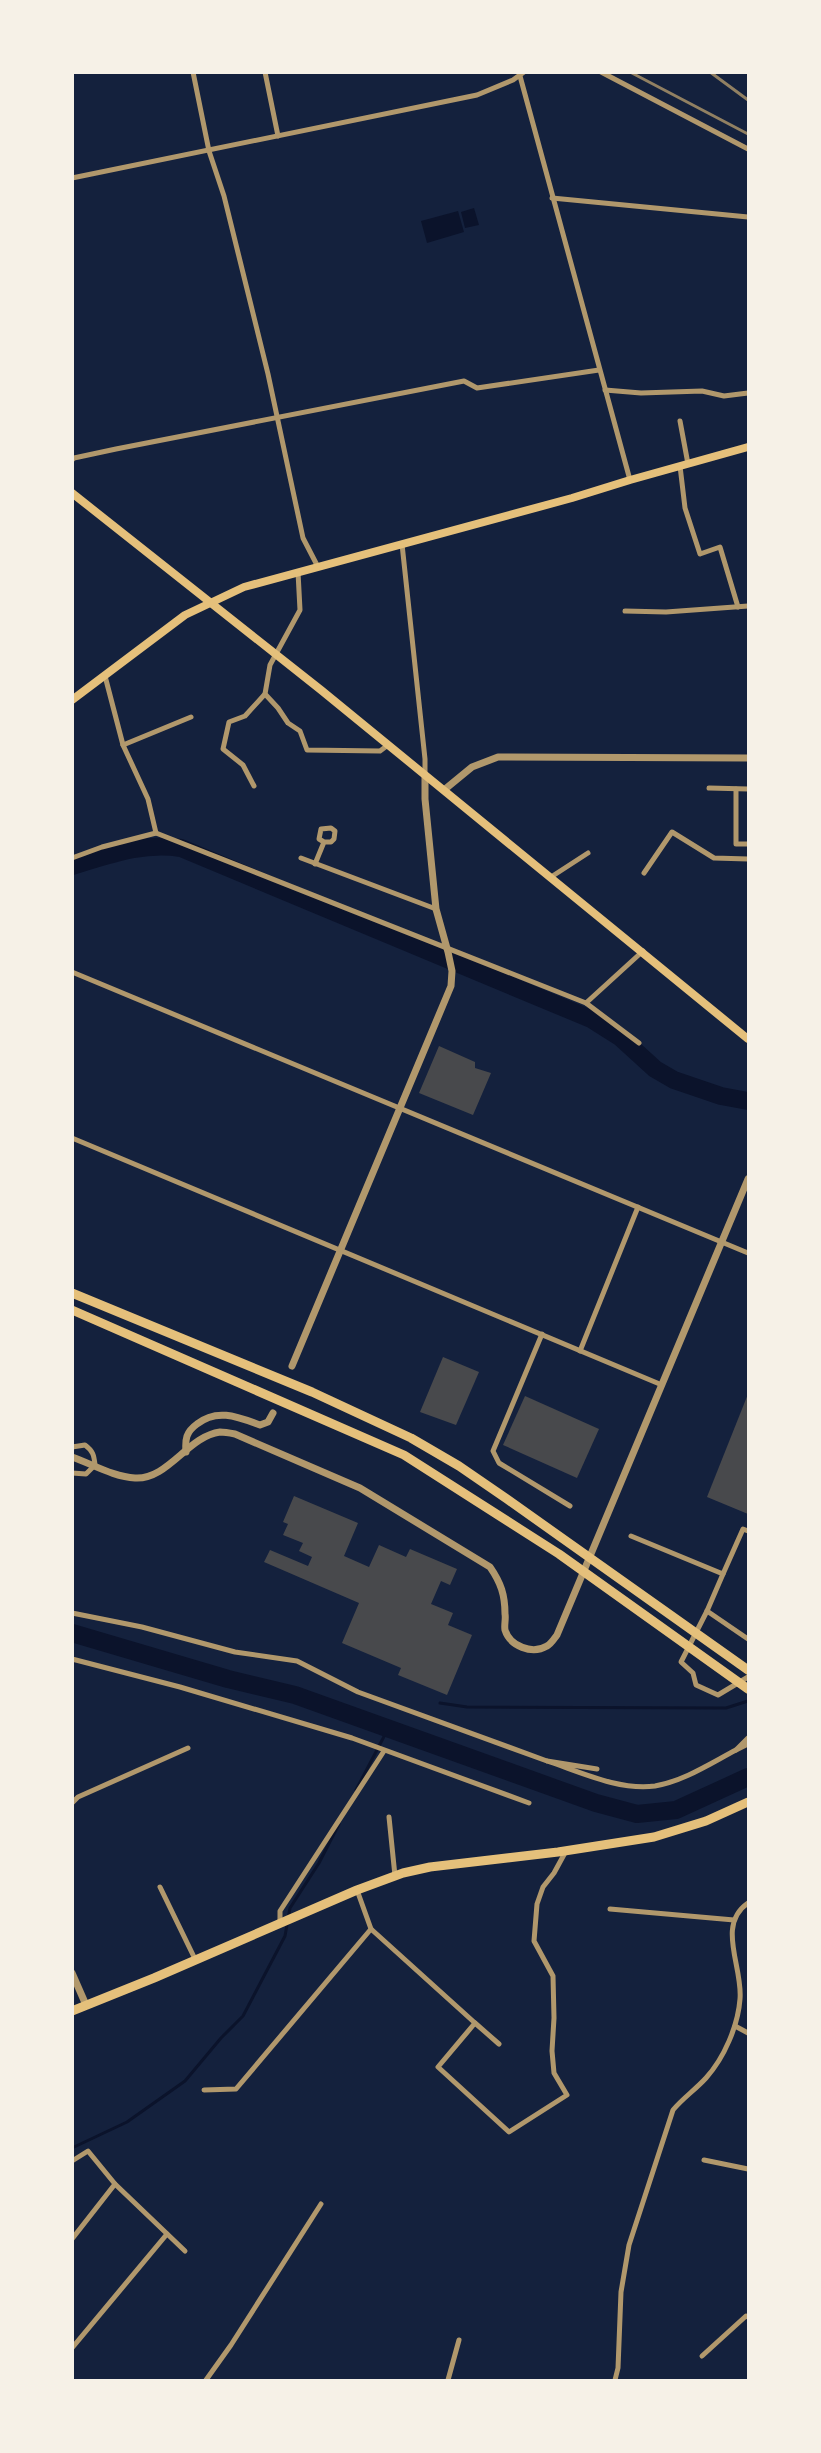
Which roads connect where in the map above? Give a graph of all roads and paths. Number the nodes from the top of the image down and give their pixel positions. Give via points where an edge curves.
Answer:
1 (193, 72) edge
2 (266, 72) edge
3 (600, 72) edge
4 (522, 74) edge
5 (278, 136) junction
6 (748, 149) edge
7 (209, 151) junction
8 (72, 178) edge
9 (552, 198) junction
10 (748, 217) edge
11 (599, 370) junction
12 (605, 390) junction
13 (748, 392) edge
14 (276, 418) junction
15 (680, 422) dead end
16 (748, 447) edge
17 (72, 451) edge
18 (73, 459) edge
19 (684, 465) junction
20 (630, 480) junction
21 (72, 493) edge
22 (402, 544) junction
23 (318, 567) junction
24 (298, 572) junction
25 (211, 602) junction
26 (748, 606) edge
27 (738, 607) junction
28 (625, 612) dead end
29 (277, 655) junction
30 (105, 676) junction
31 (265, 694) junction
32 (72, 700) edge
33 (191, 717) dead end
34 (123, 745) junction
35 (388, 745) junction
36 (748, 758) edge
37 (425, 775) junction
38 (254, 786) dead end
39 (709, 788) dead end
40 (736, 789) junction
41 (748, 789) edge
42 (444, 790) junction
43 (156, 833) junction
44 (324, 842) dead end
45 (748, 844) edge
46 (588, 852) dead end
47 (72, 858) edge
48 (301, 858) dead end
49 (748, 859) edge
50 (315, 864) junction
51 (644, 873) dead end
52 (551, 877) junction
53 (436, 909) junction
54 (448, 950) junction
55 (643, 951) junction
56 (72, 972) edge
57 (586, 1003) junction
58 (748, 1039) edge
59 (639, 1043) dead end
60 (401, 1108) junction
61 (72, 1138) edge
62 (748, 1179) edge
63 (638, 1207) junction
64 (721, 1242) junction
65 (340, 1250) junction
66 (748, 1253) edge
67 (72, 1293) edge
68 (72, 1310) edge
69 (542, 1334) junction
70 (580, 1351) junction
71 (292, 1366) dead end
72 (662, 1385) junction
73 (273, 1412) dead end
74 (72, 1447) edge
75 (186, 1452) junction
76 (72, 1457) edge
77 (95, 1465) junction
78 (72, 1473) edge
79 (570, 1506) dead end
80 (748, 1531) edge
81 (631, 1536) dead end
82 (590, 1558) junction
83 (584, 1572) junction
84 (723, 1574) junction
85 (707, 1611) junction
86 (72, 1613) edge
87 (748, 1640) edge
88 (72, 1659) edge
89 (748, 1670) edge
90 (748, 1677) edge
91 (748, 1690) edge
92 (748, 1738) edge
93 (748, 1744) edge
94 (188, 1748) dead end
95 (736, 1750) junction
96 (384, 1751) junction
97 (547, 1761) junction
98 (597, 1769) dead end
99 (748, 1802) edge
100 (72, 1803) edge
101 (529, 1803) dead end
102 (389, 1817) dead end
103 (566, 1851) junction
104 (395, 1876) junction
105 (160, 1887) dead end
106 (357, 1890) junction
107 (748, 1903) edge
108 (610, 1908) dead end
109 (734, 1920) junction
110 (280, 1922) junction
111 (371, 1928) junction
112 (195, 1959) junction
113 (72, 1973) edge
114 (86, 2004) junction
115 (72, 2010) edge
116 (475, 2023) junction
117 (734, 2026) junction
118 (748, 2033) edge
119 (499, 2044) dead end
120 (204, 2090) dead end
121 (704, 2160) dead end
122 (72, 2161) edge
123 (748, 2169) edge
124 (116, 2184) junction
125 (321, 2204) dead end
126 (167, 2234) junction
127 (72, 2239) edge
128 (185, 2251) dead end
129 (748, 2317) edge
130 (459, 2340) dead end
131 (72, 2348) edge
132 (702, 2356) dead end
133 (206, 2380) edge
134 (448, 2380) edge
135 (615, 2380) edge

1 - 7 street
2 - 5 street
3 - 6 street
4 - 5 street via 477,95
4 - 9 street
5 - 7 street
7 - 8 street
7 - 14 street via 224,196
9 - 10 street
9 - 11 street
11 - 12 street
11 - 14 street via 477,388 464,381
12 - 13 street via 641,393 702,391 724,396
12 - 20 street
14 - 18 street
14 - 23 street via 302,538
15 - 19 street
16 - 19 main road
17 - 18 street
19 - 20 main road
19 - 27 street via 685,508 700,554 720,547
20 - 22 main road
21 - 25 main road
22 - 23 main road
22 - 37 street
23 - 24 main road
24 - 25 main road
24 - 29 street via 300,610
25 - 29 main road
25 - 30 main road via 185,615
26 - 27 street
27 - 28 street
29 - 31 street via 270,665
29 - 35 main road
30 - 32 main road
30 - 34 street
31 - 35 street via 288,723 300,731 307,750 380,751
31 - 38 street via 245,716 229,722 223,749 243,765
33 - 34 street
34 - 43 street via 148,799
35 - 37 main road
36 - 42 street via 498,757 472,767
37 - 42 main road
37 - 53 street
39 - 40 street
40 - 41 street
40 - 45 street via 736,844
42 - 52 main road
43 - 47 street
43 - 54 street
44 - 50 street
46 - 52 street
48 - 50 street
49 - 51 street via 714,858 672,832
50 - 53 street
52 - 55 main road
53 - 54 street
54 - 57 street
54 - 60 street via 452,971 446,1003
55 - 57 street
55 - 58 main road
56 - 60 street
57 - 59 street
60 - 63 street
60 - 65 street
61 - 65 street
62 - 64 street
63 - 64 street
63 - 70 street
64 - 66 street
64 - 72 street
65 - 69 street
65 - 71 street
67 - 82 main road via 312,1392 411,1438 459,1466
68 - 83 main road via 404,1455
69 - 70 street
69 - 79 street via 493,1451 499,1463
70 - 72 street
72 - 82 street
73 - 75 street via 268,1422 260,1425 232,1415 205,1418 189,1430 185,1440
74 - 77 street via 85,1445 91,1449
75 - 77 street via 149,1476 137,1478 121,1476
75 - 83 street via 219,1432 235,1434 360,1488 490,1567 505,1598 505,1630 512,1641 524,1649 537,1650 547,1646 558,1635
76 - 77 street
77 - 78 street via 86,1474
80 - 84 street via 743,1529
81 - 84 street
82 - 83 street
82 - 89 main road
83 - 91 main road
84 - 85 street
85 - 87 street
85 - 90 street via 681,1662 693,1673 696,1685 718,1695
86 - 97 street via 142,1626 235,1652 297,1661 358,1692
88 - 96 street via 180,1686 352,1738
92 - 95 street
93 - 95 street
94 - 100 street via 78,1797
95 - 97 street via 677,1780 654,1786 621,1785
96 - 101 street
96 - 110 street via 280,1911
97 - 98 street
99 - 103 main road via 677,1831
102 - 104 street
103 - 104 main road via 430,1867
103 - 116 street via 543,1887 537,1904 534,1941 553,1976 554,2073 567,2095 509,2132 438,2067
104 - 106 main road
105 - 112 street
106 - 110 main road
106 - 111 street
107 - 109 street via 739,1909
108 - 109 street
109 - 117 street via 731,1936 742,1984
110 - 112 main road
111 - 116 street
111 - 120 street via 236,2089
112 - 114 main road
113 - 114 street
114 - 115 main road
116 - 119 street
117 - 118 street
117 - 135 street via 718,2061 706,2078 673,2110 662,2137 629,2245 621,2292
121 - 123 street
122 - 124 street via 88,2151
124 - 126 street
124 - 127 street
125 - 133 street
126 - 128 street
126 - 131 street
129 - 132 street
130 - 134 street

